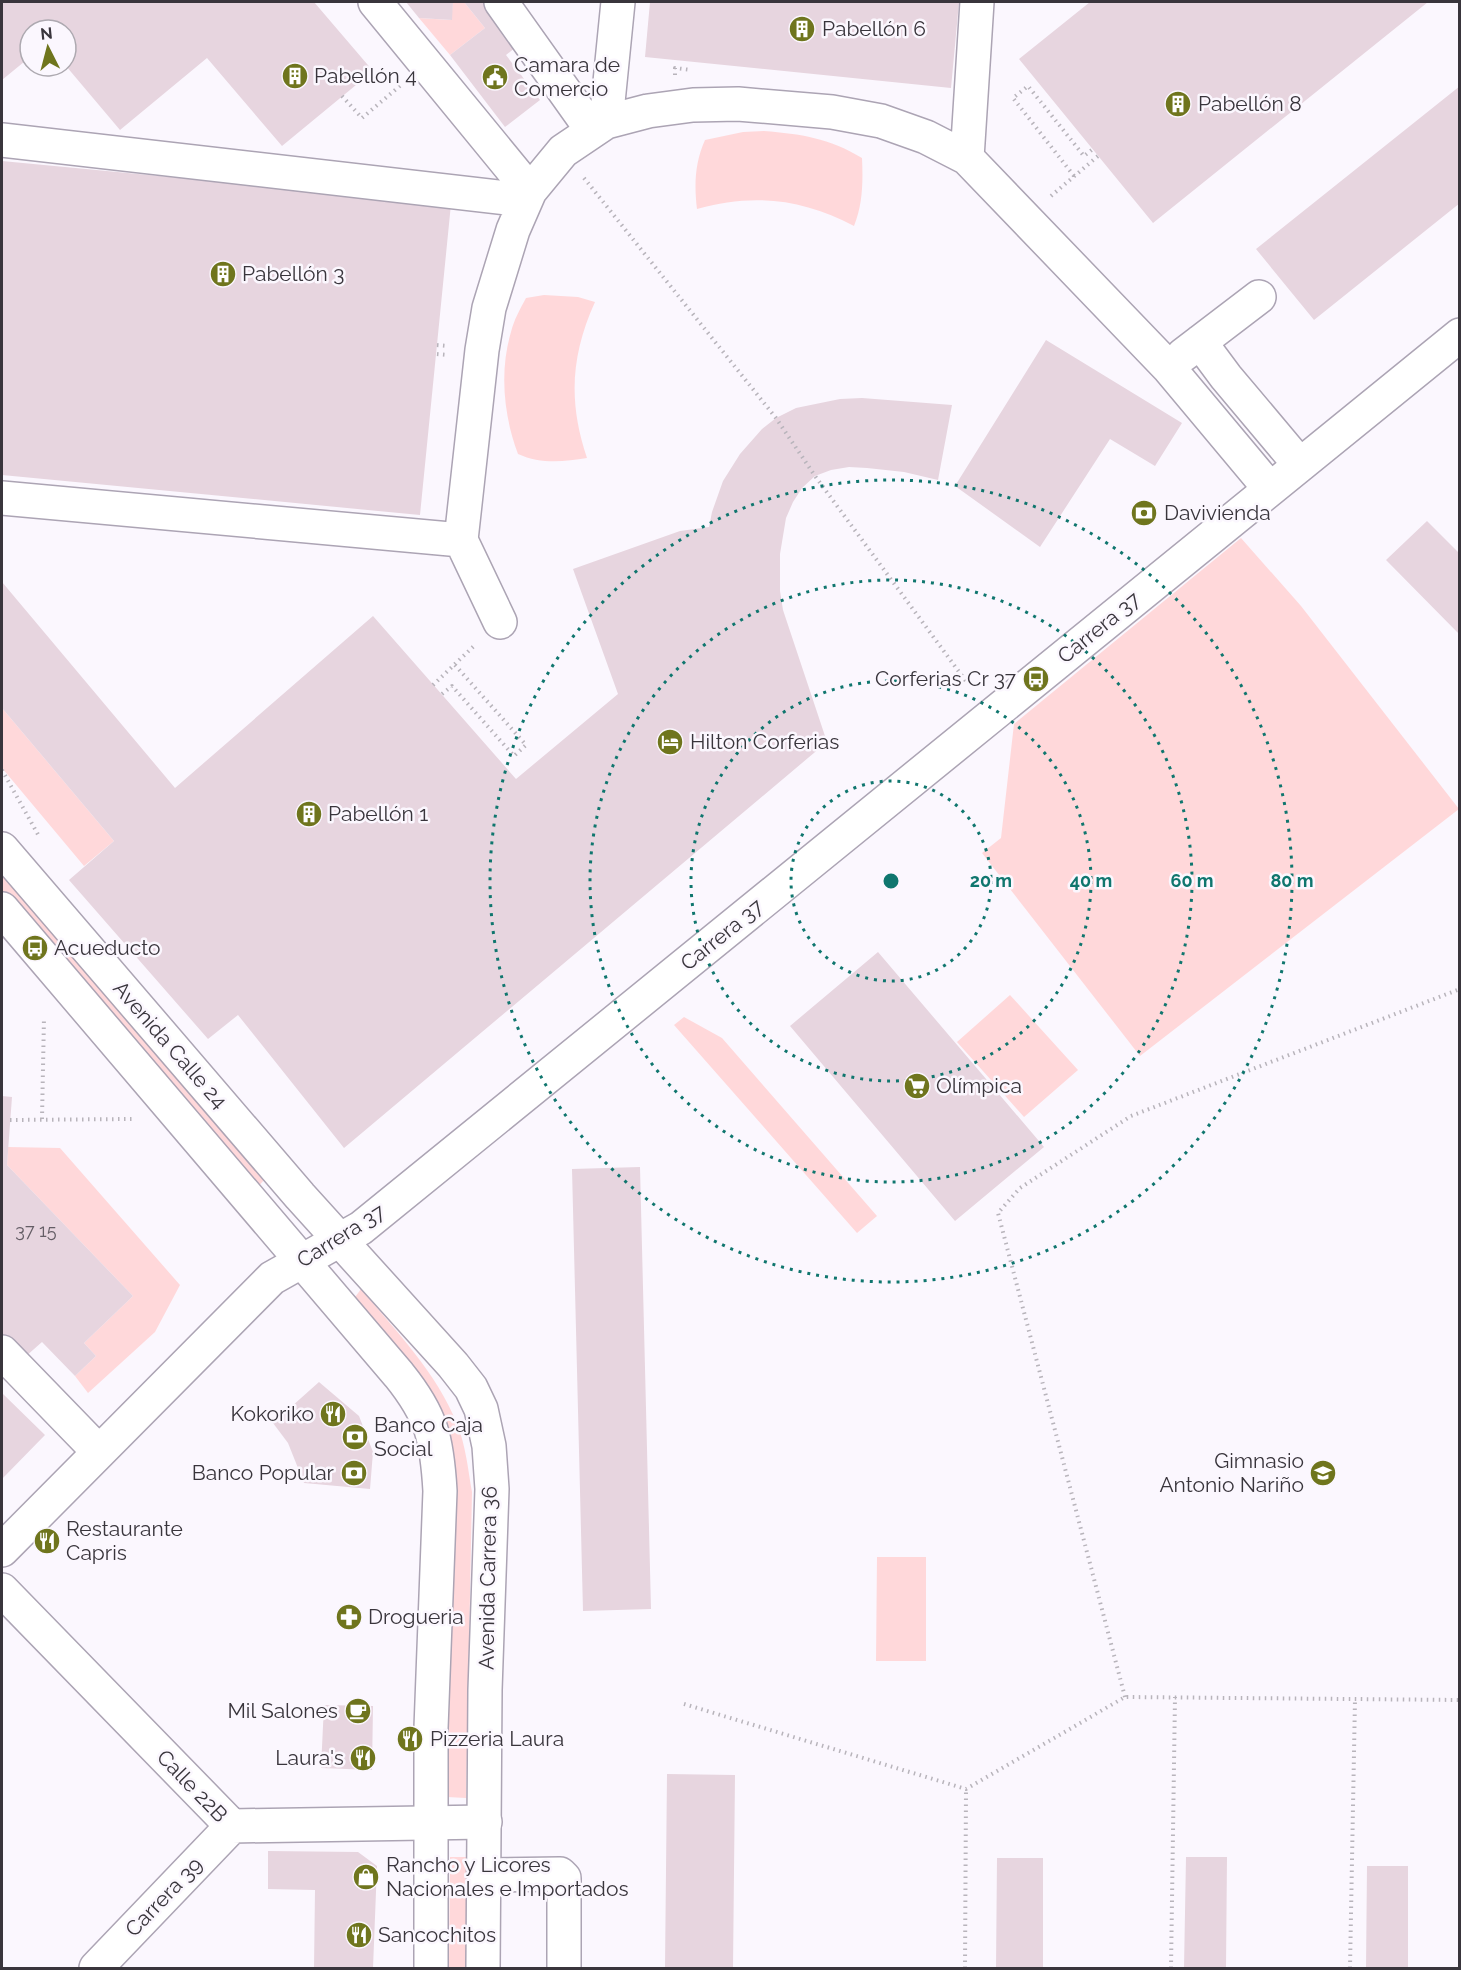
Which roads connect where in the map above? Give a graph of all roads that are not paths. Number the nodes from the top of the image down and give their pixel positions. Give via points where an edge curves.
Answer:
1 (375, 2) edge
2 (501, 2) edge
3 (618, 2) edge
4 (977, 2) edge
5 (599, 126) junction
6 (2, 140) edge
7 (967, 158) junction
8 (527, 196) junction
9 (1259, 297) dead end
10 (1460, 335) edge
11 (1200, 342) junction
12 (1168, 367) junction
13 (1300, 465) junction
14 (1270, 489) junction
15 (2, 498) edge
16 (460, 540) junction
17 (500, 622) road end
18 (2, 849) edge
19 (2, 909) edge
20 (340, 1239) junction
21 (301, 1262) junction
22 (2, 1352) edge
23 (99, 1452) junction
24 (2, 1550) edge
25 (2, 1590) edge
26 (485, 1822) junction
27 (431, 1824) junction
28 (232, 1826) junction
29 (484, 1875) junction
30 (96, 1968) edge
31 (431, 1968) edge
32 (483, 1968) edge
33 (564, 1968) edge

1 - 8 street
2 - 5 street
3 - 5 street
4 - 7 street
5 - 7 street via 648,111 693,105 784,107 881,121 926,136
5 - 8 street via 563,151
6 - 8 street
7 - 12 street
8 - 16 street via 489,308
9 - 11 street
10 - 13 street, Carrera 37
11 - 12 street
11 - 13 street
12 - 14 street
13 - 14 street, Carrera 37
14 - 20 street, Carrera 37 via 361,1228
15 - 16 street
16 - 17 street
18 - 20 street, Avenida Calle 24
19 - 21 street, Avenida Calle 24
20 - 21 street, Carrera 37
20 - 26 street, Avenida Carrera 36 via 453,1365 481,1409 492,1489
21 - 23 street, Carrera 37 via 272,1278
21 - 27 street via 417,1398 438,1452
22 - 23 street
23 - 24 street, Carrera 37
25 - 28 street, Calle 22B
26 - 27 street, Calle 22B
26 - 29 street, Avenida Carrera 36
27 - 28 street, Calle 22B
27 - 31 street
28 - 30 street, Carrera 39
29 - 32 street, Avenida Carrera 36
29 - 33 street via 560,1874 564,1878

